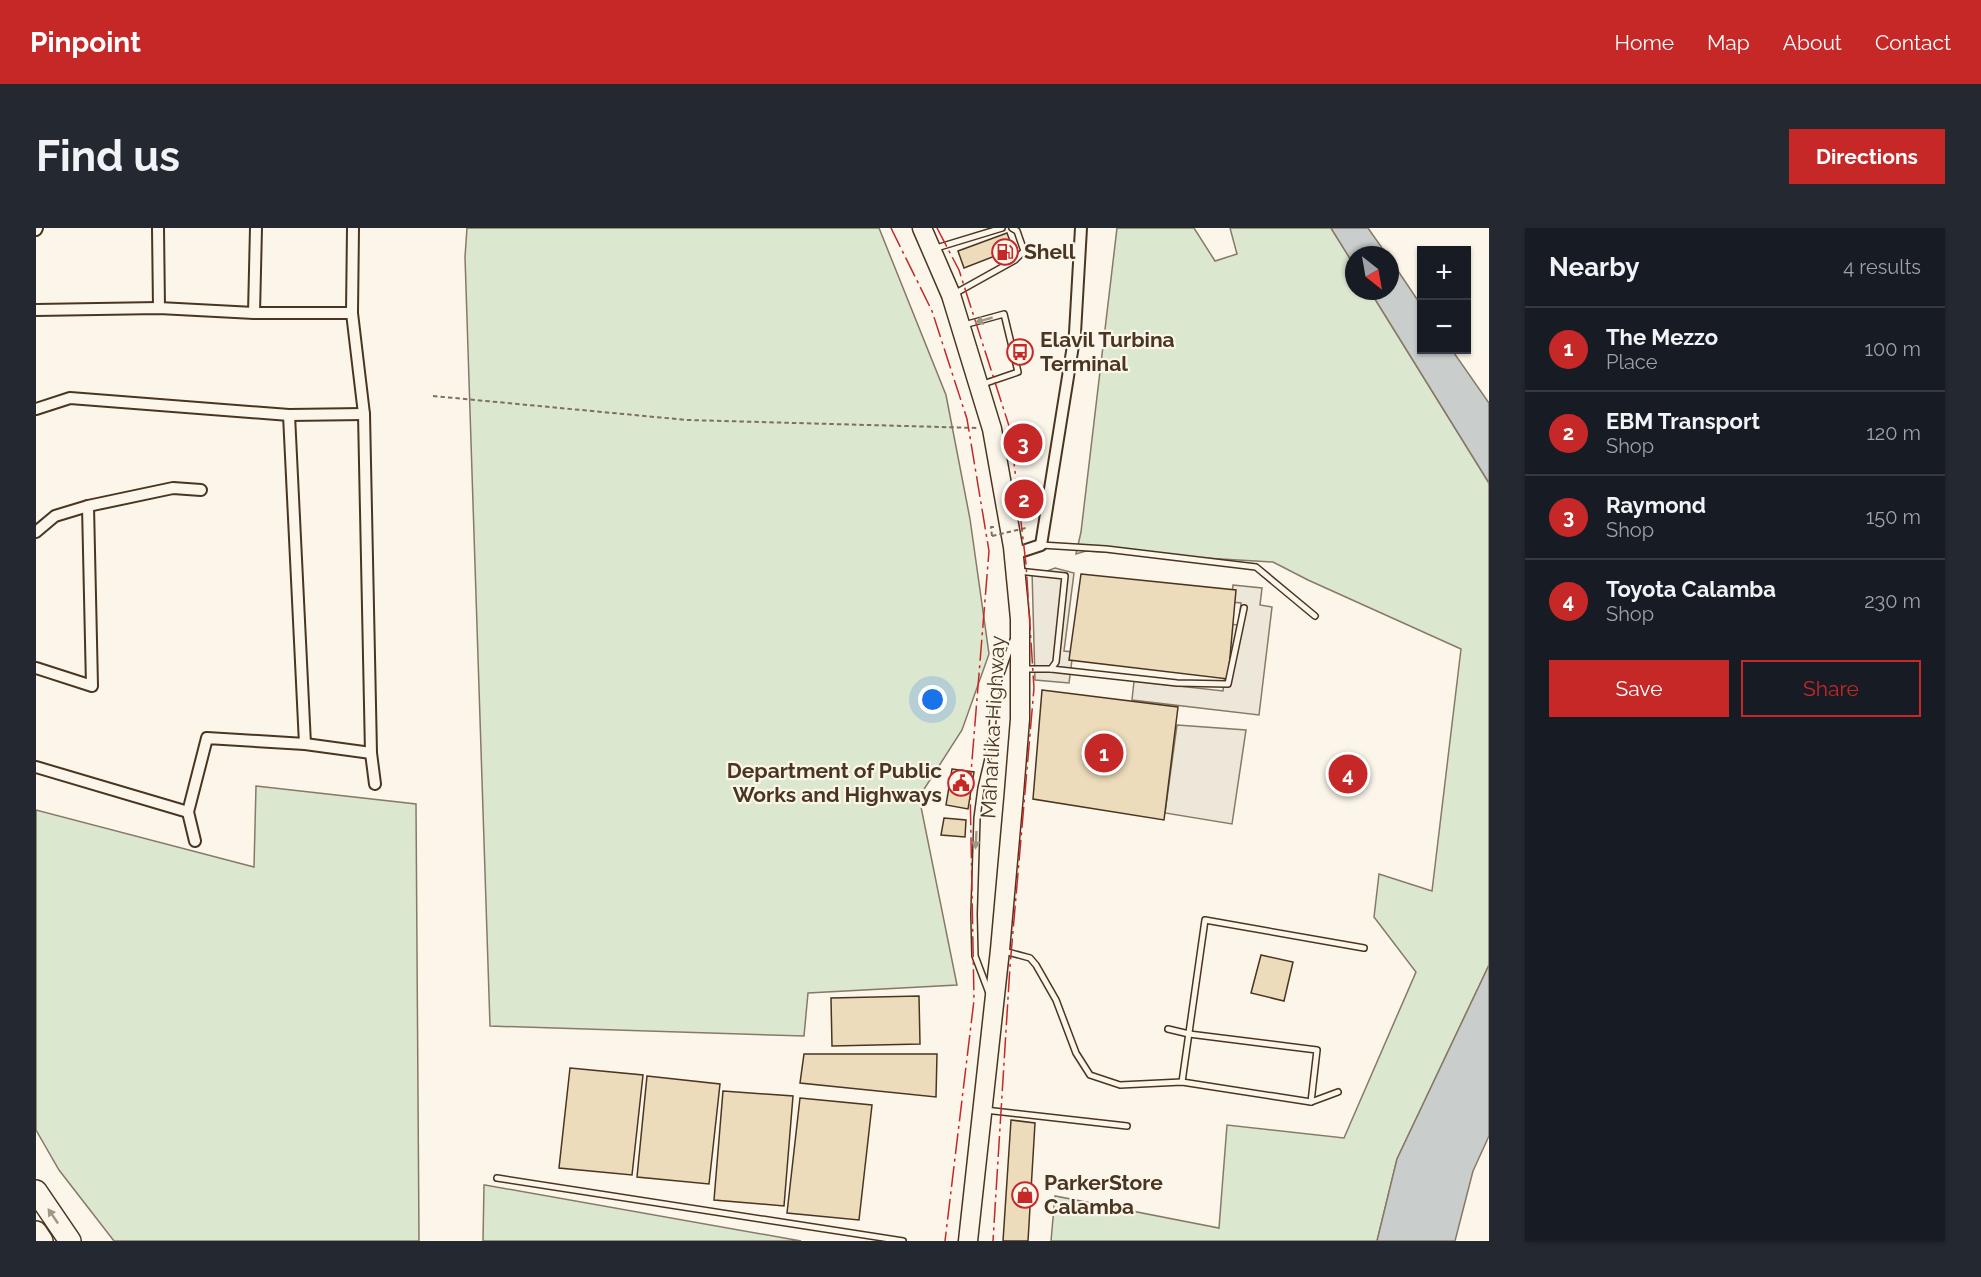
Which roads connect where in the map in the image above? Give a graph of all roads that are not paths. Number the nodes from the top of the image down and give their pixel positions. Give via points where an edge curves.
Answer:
1 (158, 228) edge
2 (256, 228) edge
3 (354, 228) edge
4 (922, 228) edge
5 (1002, 228) edge
6 (1012, 228) edge
7 (1081, 228) edge
8 (932, 250) junction
9 (951, 296) junction
10 (159, 308) junction
11 (36, 310) edge
12 (254, 313) junction
13 (352, 313) junction
14 (960, 327) junction
15 (978, 385) junction
16 (36, 409) edge
17 (364, 414) junction
18 (290, 415) junction
19 (201, 490) dead end
20 (88, 506) junction
21 (36, 532) edge
22 (1041, 545) junction
23 (1014, 563) junction
24 (1244, 608) dead end
25 (1315, 616) dead end
26 (1020, 619) junction
27 (36, 668) edge
28 (1021, 669) junction
29 (1051, 669) junction
30 (305, 744) junction
31 (371, 753) junction
32 (36, 767) edge
33 (375, 784) dead end
34 (188, 812) junction
35 (195, 841) dead end
36 (1364, 948) dead end
37 (1000, 951) junction
38 (993, 1006) junction
39 (1168, 1029) dead end
40 (1189, 1034) junction
41 (1182, 1082) junction
42 (1338, 1092) dead end
43 (1311, 1102) junction
44 (983, 1110) junction
45 (1127, 1126) dead end
46 (497, 1178) dead end
47 (36, 1191) edge
48 (36, 1232) edge
49 (42, 1241) edge
50 (70, 1241) edge
51 (903, 1241) edge
52 (968, 1241) edge

1 - 10 street
2 - 12 street
3 - 13 street
4 - 8 highway, Maharlika Highway
5 - 8 lane
6 - 9 lane via 1017,231 1024,251
7 - 22 street via 1075,333
8 - 9 highway, Maharlika Highway
9 - 14 highway, Maharlika Highway
10 - 11 street
10 - 12 street
12 - 13 street
13 - 17 street
14 - 15 highway, Maharlika Highway
15 -> 14 lane via 1018,372 1004,314
15 - 23 highway, Maharlika Highway via 992,429
16 - 18 street via 70,398
17 - 18 street
17 - 31 street
18 - 30 street
19 - 20 street via 173,488
20 - 21 street via 56,516
20 - 27 street via 92,686
22 - 23 street
22 - 25 lane via 1256,567
23 - 26 highway, Maharlika Highway
23 - 29 lane via 1065,576 1056,662
24 - 29 lane via 1228,684 1177,683
26 - 28 highway, Maharlika Highway
26 -> 38 lane via 996,688 990,750 977,818 975,956
28 - 29 lane
28 - 37 highway, Maharlika Highway
30 - 31 street
30 - 34 street via 207,738
31 - 33 street
32 - 34 street
34 - 35 street
36 - 40 lane via 1205,920
37 - 38 highway, Maharlika Highway
37 - 41 lane via 1030,958 1036,965 1090,1075 1120,1085
38 - 44 highway, Maharlika Highway
39 - 40 lane
40 - 41 lane
40 - 43 lane via 1317,1050
41 - 43 lane
42 - 43 lane
44 - 45 lane
44 - 52 highway, Maharlika Highway
46 - 51 lane
50 -> 47 highway
48 - 49 highway

